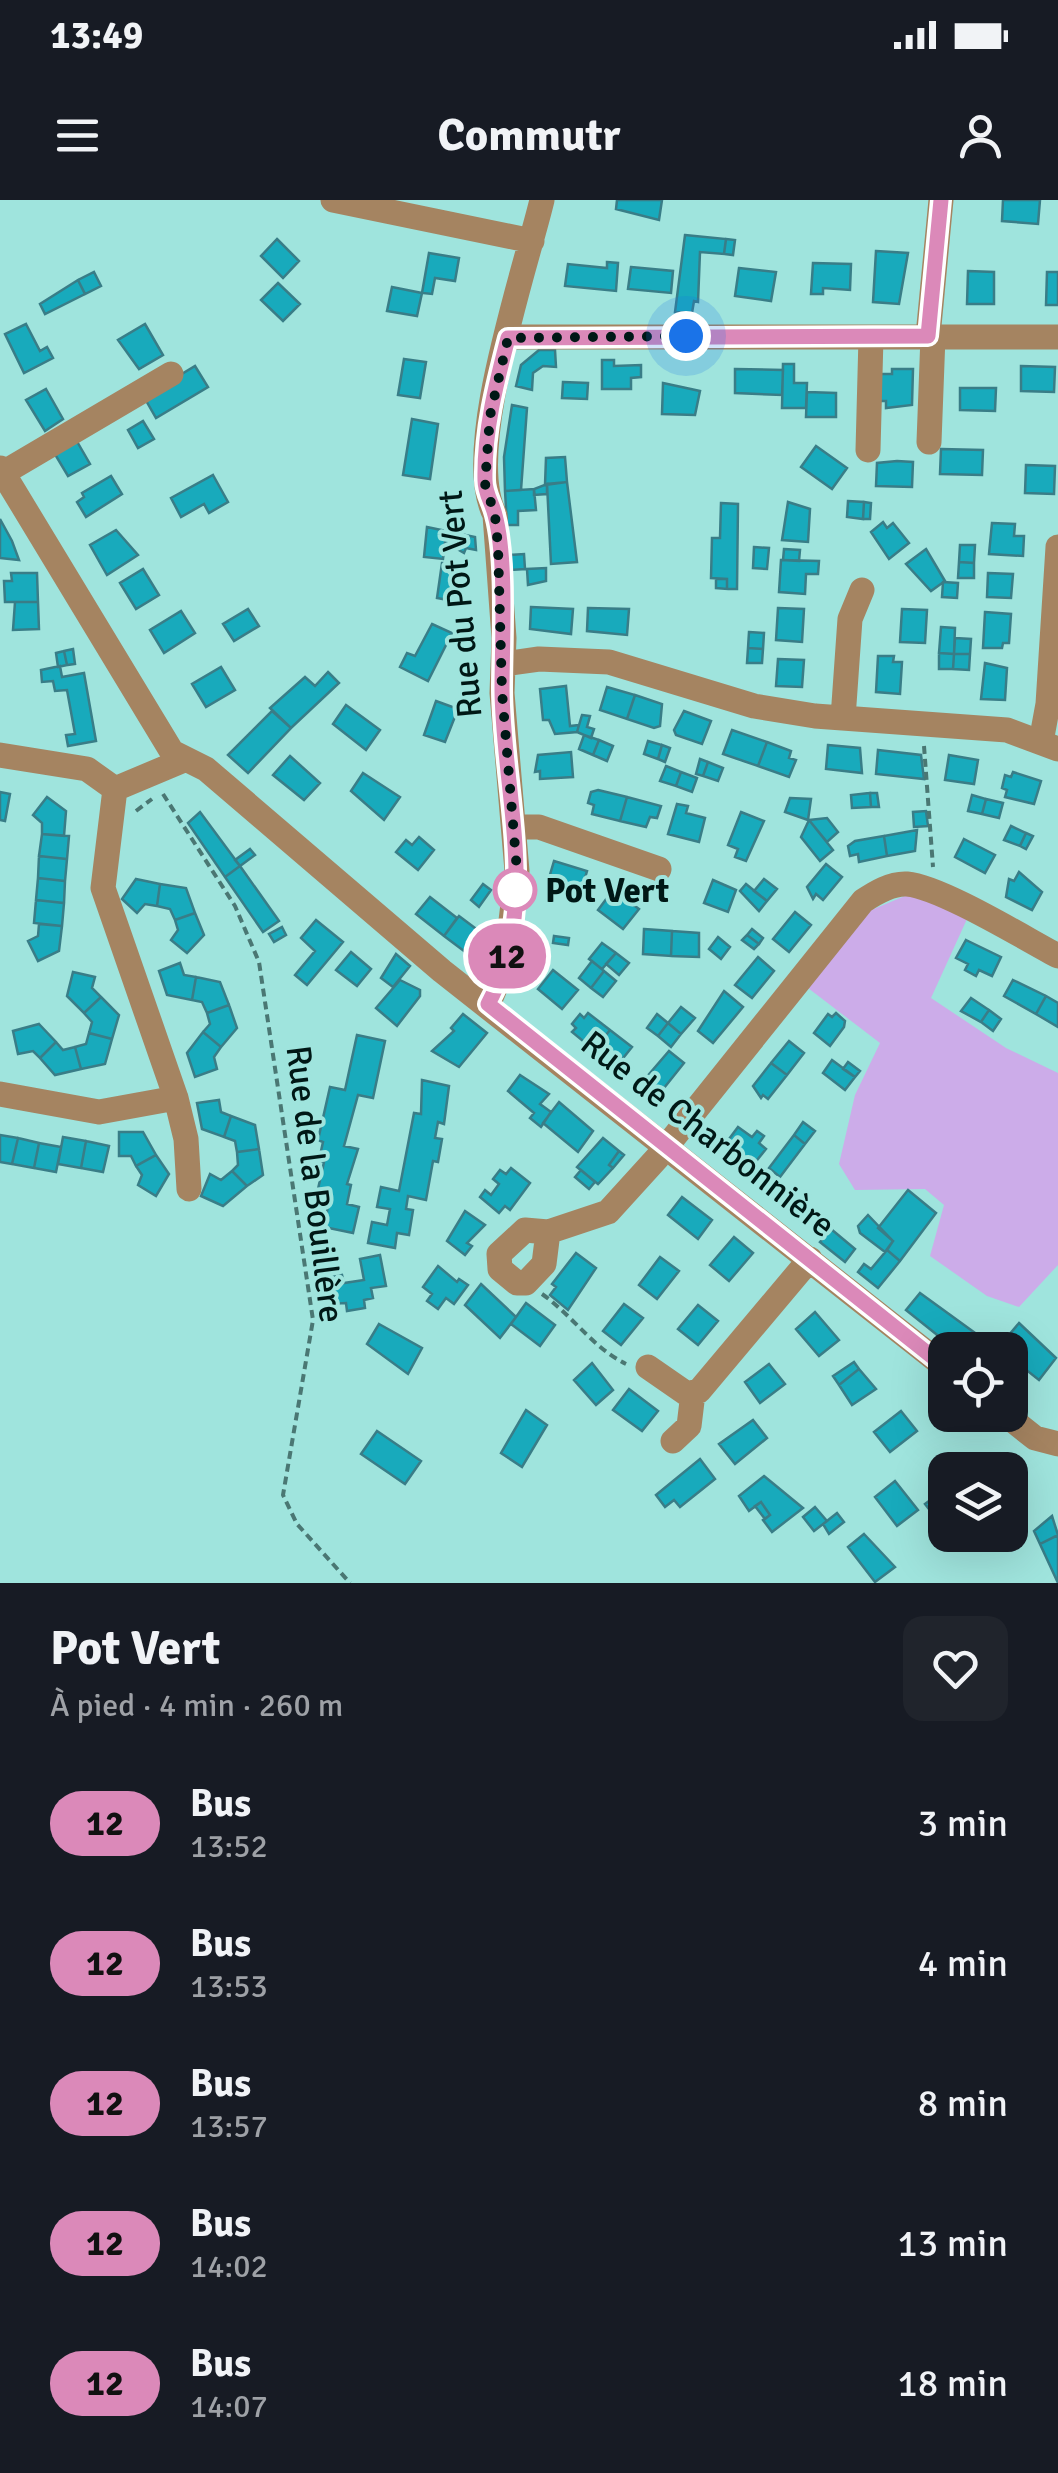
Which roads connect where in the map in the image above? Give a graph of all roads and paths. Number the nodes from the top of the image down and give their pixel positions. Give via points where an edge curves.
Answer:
1 (333, 200) edge
2 (542, 200) edge
3 (941, 200) edge
4 (365, 204) edge
5 (532, 241) junction
6 (931, 336) junction
7 (1058, 336) edge
8 (871, 337) junction
9 (508, 338) junction
10 (171, 374) dead end
11 (929, 442) dead end
12 (868, 450) dead end
13 (4, 468) edge
14 (1058, 547) edge
15 (862, 590) dead end
16 (503, 664) junction
17 (843, 718) junction
18 (923, 732) dead end
19 (1050, 746) edge
20 (0, 755) edge
21 (184, 760) junction
22 (116, 789) junction
23 (134, 812) dead end
24 (515, 827) junction
25 (660, 870) dead end
26 (935, 894) junction
27 (1058, 956) edge
28 (488, 1004) junction
29 (0, 1094) edge
30 (176, 1098) junction
31 (667, 1146) junction
32 (190, 1189) dead end
33 (548, 1232) junction
34 (810, 1259) junction
35 (526, 1283) junction
36 (928, 1353) edge
37 (648, 1367) joint
38 (693, 1393) junction
39 (1027, 1432) edge
40 (673, 1441) dead end
41 (1058, 1444) edge
42 (350, 1583) edge

1 - 4 street
2 - 5 street, Rue du Pot Vert
3 - 6 street
4 - 5 street
5 - 9 street, Rue du Pot Vert
6 - 7 street
6 - 8 street
6 - 11 street
8 - 9 street
8 - 12 street
9 - 16 street, Rue du Pot Vert via 485,451
10 - 13 street
13 - 21 street, Rue de Charbonnière via 172,752
14 - 19 street
15 - 17 street via 850,620
16 - 17 street via 539,658 608,662 725,700
16 - 24 street, Rue du Pot Vert
17 - 19 street via 1008,730
18 - 26 path
20 - 22 street via 87,769
21 - 22 street
21 - 28 street, Rue de Charbonnière via 206,769
22 - 30 street via 103,888
23 - 42 path, Rue de la Bouillère via 162,792 235,906 259,962 313,1320 283,1495 296,1524
24 - 25 street via 539,827
24 - 28 street, Rue du Pot Vert via 506,962
26 - 27 street
26 - 31 street via 906,884 862,901
28 - 31 street, Rue de Charbonnière
29 - 30 street via 99,1112
30 - 32 street
31 - 33 street via 608,1212
31 - 34 street, Rue de Charbonnière
33 - 35 street via 544,1264
33 - 35 street via 525,1230 498,1254 500,1270
34 - 36 street, Rue de Charbonnière
34 - 38 street
35 - 37 path via 622,1363
37 - 38 street
38 - 40 street via 689,1426
39 - 41 street

